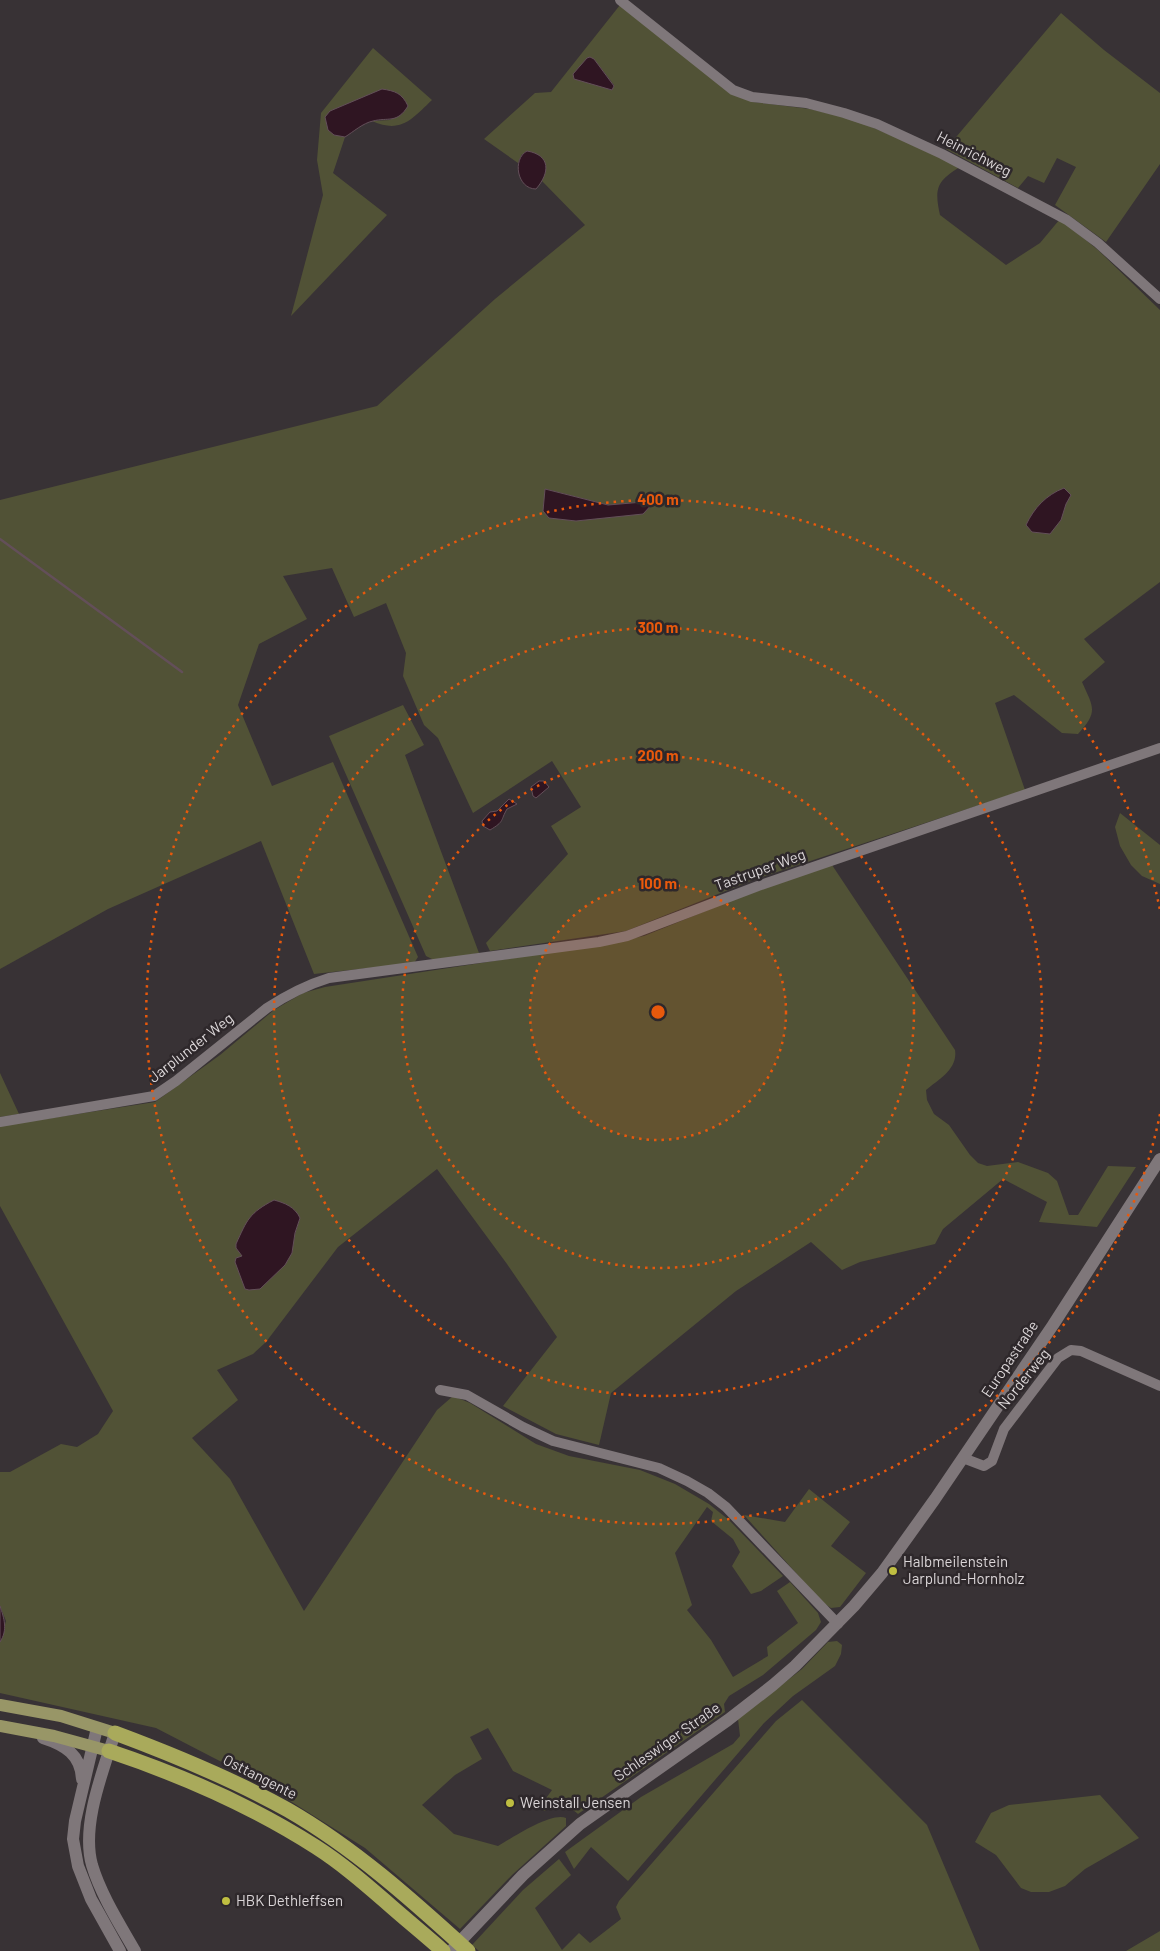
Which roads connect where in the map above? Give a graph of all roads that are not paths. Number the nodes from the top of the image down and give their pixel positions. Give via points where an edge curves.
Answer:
1 (620, 0) edge
2 (1160, 298) edge
3 (1160, 748) edge
4 (329, 978) joint
5 (0, 1122) edge
6 (1160, 1159) edge
7 (1160, 1386) edge
8 (440, 1390) dead end
9 (964, 1458) junction
10 (882, 1573) joint
11 (838, 1624) junction
12 (0, 1705) edge
13 (0, 1726) edge
14 (97, 1728) junction
15 (14, 1729) junction
16 (115, 1733) junction
17 (93, 1746) junction
18 (109, 1751) junction
19 (83, 1786) junction
20 (120, 1951) edge
21 (135, 1951) edge
22 (443, 1951) edge
23 (452, 1951) edge
24 (468, 1951) edge

1 - 2 street, Heinrichweg via 732,90 746,96 844,113 877,124 942,154 1068,220
3 - 4 street, Tastruper Weg via 758,886 627,936
4 - 5 street, Jarplunder Weg via 307,985 275,1003 154,1096
6 - 9 main road, Europastraße
7 - 9 street, Norderweg via 1071,1350 1058,1358 1004,1429 992,1462 984,1466
8 - 11 street via 467,1395 553,1441 659,1468 688,1481 726,1507
9 - 10 main road, Europastraße
10 - 11 main road, Schleswiger Straße
11 - 23 main road, Schleswiger Straße via 795,1666 735,1714 580,1824 523,1874
12 - 14 main road, Osttangente via 61,1716
13 - 15 main road
14 - 16 main road, Osttangente
14 - 17 main road
15 - 17 main road
15 - 19 main road via 69,1749 82,1769
16 - 18 main road
16 - 24 highway, Osttangente via 212,1772 289,1811 362,1860
17 - 18 main road
17 - 19 main road
18 - 21 main road via 91,1820 92,1864 103,1894
18 - 22 highway via 204,1787 317,1848 351,1872
19 - 20 main road via 75,1820 78,1866 91,1899

